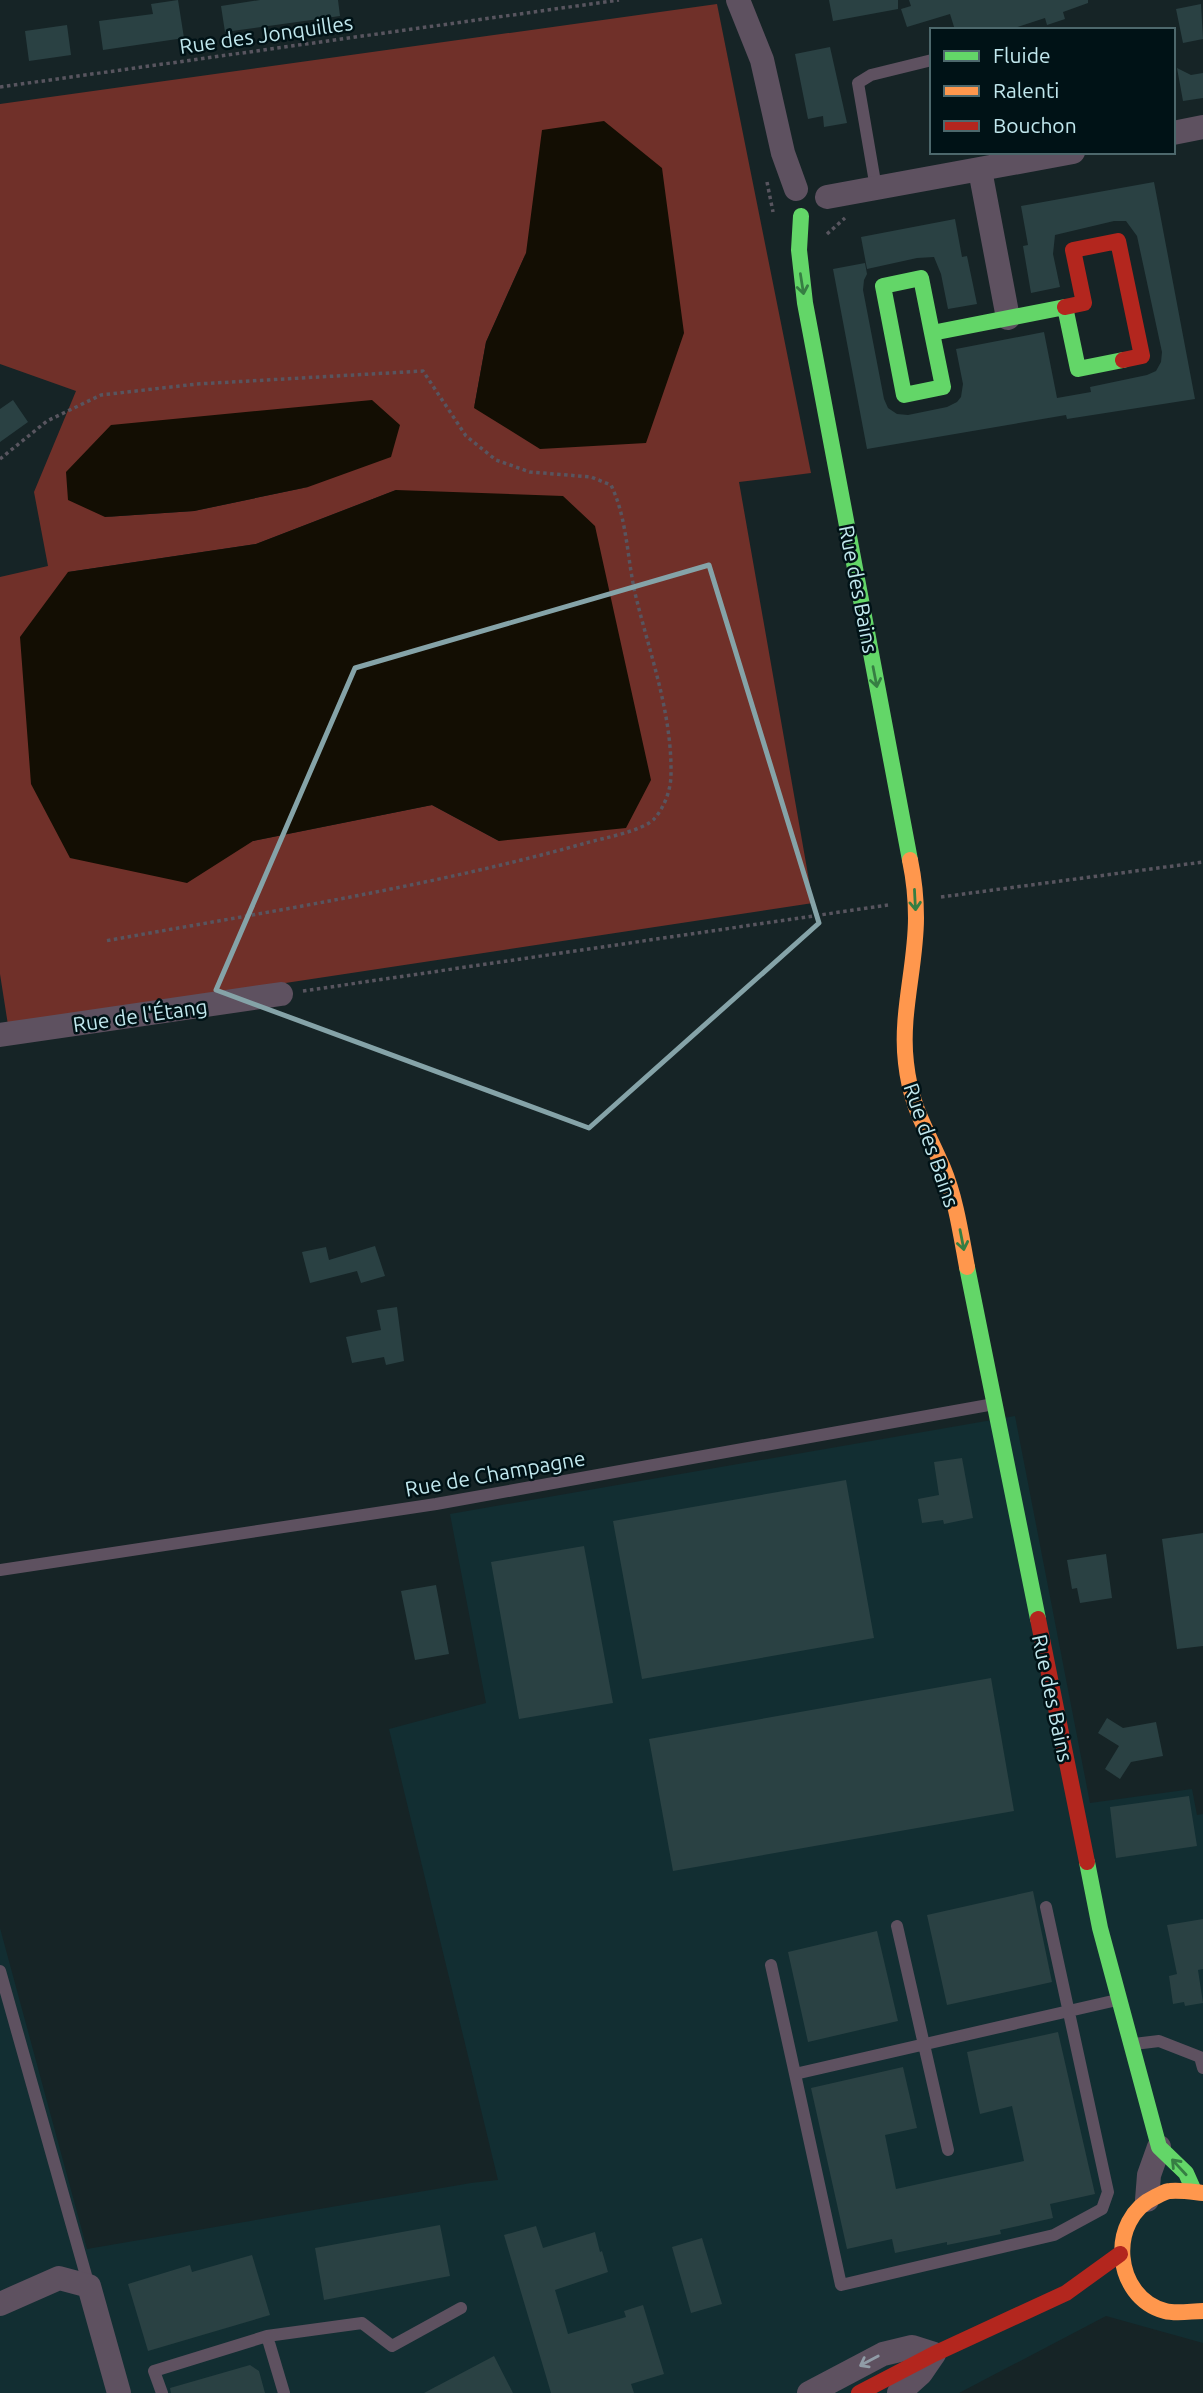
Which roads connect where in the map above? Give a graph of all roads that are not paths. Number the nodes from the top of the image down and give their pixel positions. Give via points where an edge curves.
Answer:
1 (738, 0) edge
2 (930, 60) edge
3 (1203, 127) edge
4 (1175, 133) edge
5 (1063, 154) edge
6 (980, 170) junction
7 (876, 188) junction
8 (796, 189) junction
9 (827, 197) junction
10 (801, 216) junction
11 (1065, 307) junction
12 (1008, 318) junction
13 (932, 333) junction
14 (281, 994) road end
15 (0, 1035) edge
16 (994, 1404) junction
17 (0, 1570) edge
18 (1046, 1907) dead end
19 (897, 1926) dead end
20 (771, 1965) dead end
21 (0, 1971) edge
22 (1118, 2000) junction
23 (1067, 2011) junction
24 (924, 2044) junction
25 (1130, 2044) junction
26 (1203, 2068) edge
27 (795, 2074) junction
28 (1159, 2147) junction
29 (948, 2150) dead end
30 (1198, 2192) edge
31 (1147, 2200) junction
32 (1120, 2254) junction
33 (89, 2286) junction
34 (1066, 2292) junction
35 (1094, 2293) dead end
36 (0, 2304) edge
37 (461, 2308) dead end
38 (1203, 2311) edge
39 (267, 2336) junction
40 (933, 2354) junction
41 (119, 2393) edge
42 (162, 2393) edge
43 (284, 2393) edge
44 (809, 2393) edge
45 (859, 2393) edge
46 (899, 2393) edge

1 - 8 street via 762,60
2 - 7 lane via 858,82
3 - 4 street
5 - 6 street
6 - 7 street
6 - 12 street
7 - 9 street
8 - 9 street via 816,185
8 - 10 street via 791,201
9 - 10 street via 822,212 812,218
10 -> 16 street, Rue des Bains via 800,272 805,303 914,881 916,920 905,1026 910,1093 944,1170 957,1217
11 - 11 street via 1084,303 1073,250 1118,241 1142,356 1078,369
11 - 12 street
12 - 13 street
13 - 13 street via 943,387 904,395 883,286 922,278
14 - 15 street, Rue de l'Étang
16 - 17 lane, Rue de Champagne via 436,1504
16 - 22 street, Rue des Bains
18 - 23 lane
19 - 24 lane
20 - 27 lane
21 - 33 lane
22 - 23 lane
22 - 25 street, Rue des Bains
23 - 24 lane
23 - 27 lane via 1108,2192 1102,2210 1054,2235 855,2282 841,2285
24 - 27 lane
24 - 29 lane
25 - 26 lane via 1159,2041 1200,2057
25 - 28 street, Rue des Bains
30 -> 28 street via 1186,2172
28 - 31 street via 1149,2175
30 - 31 street via 1168,2191
31 - 32 street via 1124,2229
32 - 34 street
32 - 38 street via 1129,2293 1164,2312
33 - 36 street via 59,2278
33 - 41 street
34 - 35 street
34 - 40 street
37 - 39 lane via 392,2346 362,2323
39 - 42 lane via 154,2371
39 - 43 lane
40 -> 44 street via 912,2347 883,2354
40 - 45 street
40 - 46 street

